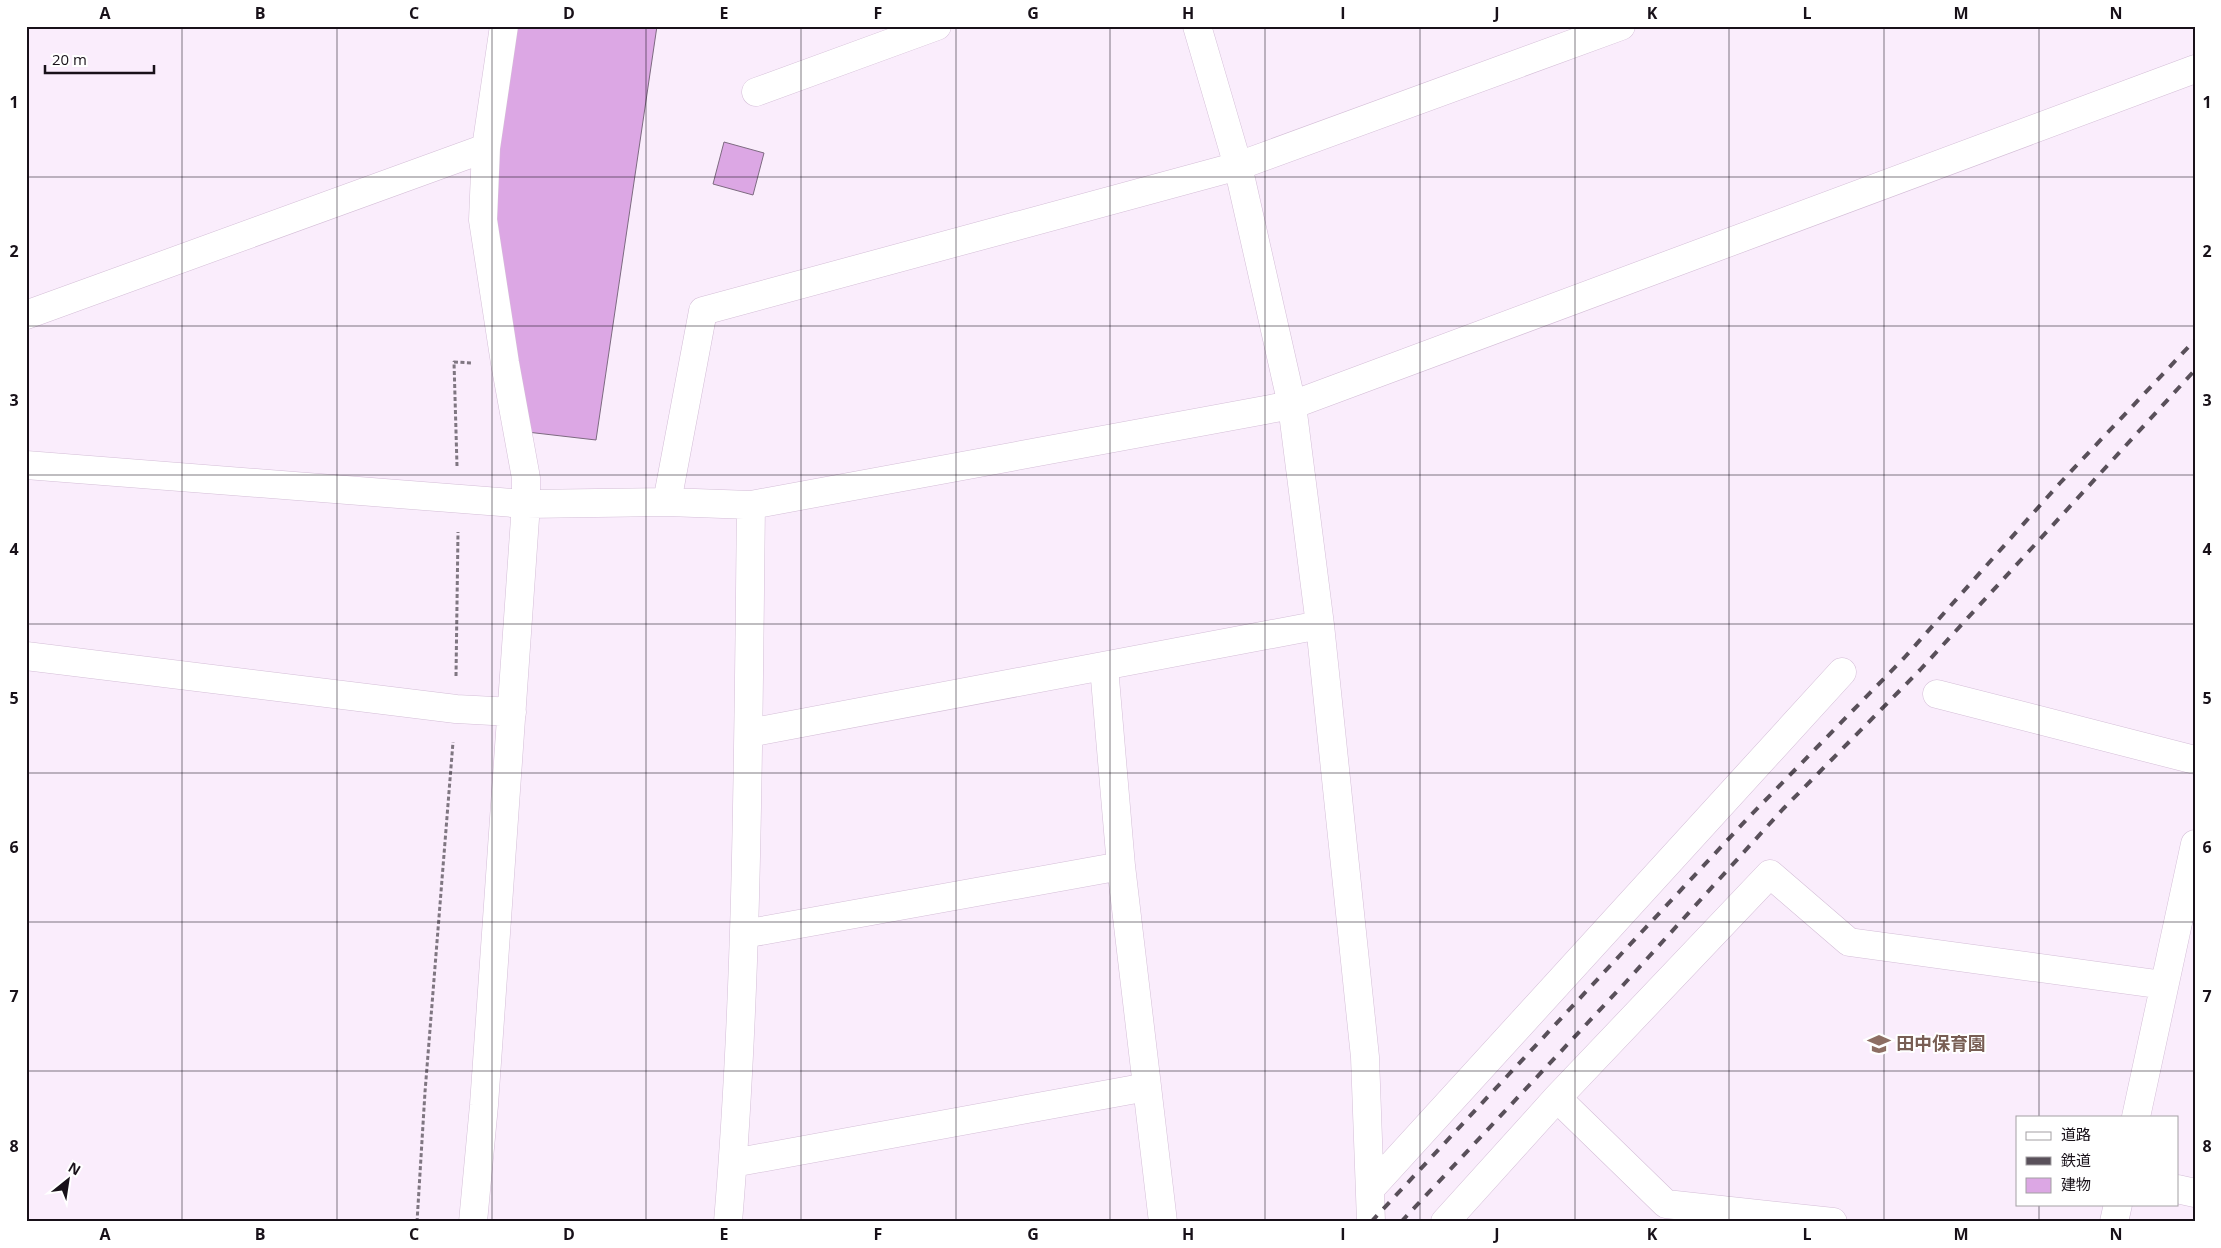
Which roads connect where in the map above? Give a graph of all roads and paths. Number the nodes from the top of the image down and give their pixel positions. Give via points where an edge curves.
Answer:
1 (504, 26) edge
2 (937, 26) edge
3 (1197, 26) edge
4 (1621, 26) edge
5 (2195, 69) edge
6 (756, 92) dead end
7 (486, 148) junction
8 (1238, 166) junction
9 (26, 315) edge
10 (505, 363) junction
11 (1292, 405) junction
12 (26, 464) edge
13 (458, 499) junction
14 (667, 502) junction
15 (526, 504) junction
16 (751, 505) junction
17 (1320, 625) junction
18 (26, 656) edge
19 (1104, 667) junction
20 (1842, 672) dead end
21 (1937, 694) dead end
22 (456, 709) junction
23 (512, 712) junction
24 (749, 733) junction
25 (2195, 760) edge
26 (2195, 844) edge
27 (1121, 866) junction
28 (744, 934) junction
29 (2164, 985) junction
30 (1147, 1088) junction
31 (1557, 1098) junction
32 (2136, 1116) edge
33 (733, 1162) junction
34 (1372, 1186) junction
35 (2178, 1190) edge
36 (2195, 1193) edge
37 (2118, 1206) edge
38 (417, 1222) edge
39 (473, 1222) edge
40 (728, 1222) edge
41 (1163, 1222) edge
42 (1371, 1222) edge
43 (1445, 1222) edge
44 (1834, 1222) edge
45 (2114, 1222) edge

1 - 7 street
2 - 6 street
3 - 8 street
4 - 8 street
5 - 11 street
7 - 9 street
7 - 10 street via 483,220
8 - 11 street
8 - 14 street via 703,311
10 - 13 path via 454,362
10 - 15 street via 526,478
11 - 16 street
11 - 17 street
12 - 13 street
13 - 15 street
13 - 22 path
14 - 15 street
14 - 16 street
15 - 23 street
16 - 24 street
17 - 19 street
17 - 34 street via 1366,1057
18 - 22 street
19 - 24 street
19 - 27 street
20 - 34 street
21 - 25 street
22 - 23 street
22 - 38 path via 424,1092
23 - 39 street
24 - 28 street
26 - 29 street
27 - 28 street
27 - 30 street
28 - 33 street
29 - 31 street via 1849,942 1770,874
29 - 32 street
30 - 33 street
30 - 41 street
31 - 43 street
31 - 44 street via 1666,1204
33 - 40 street
34 - 42 street
35 - 36 street
37 - 45 street

